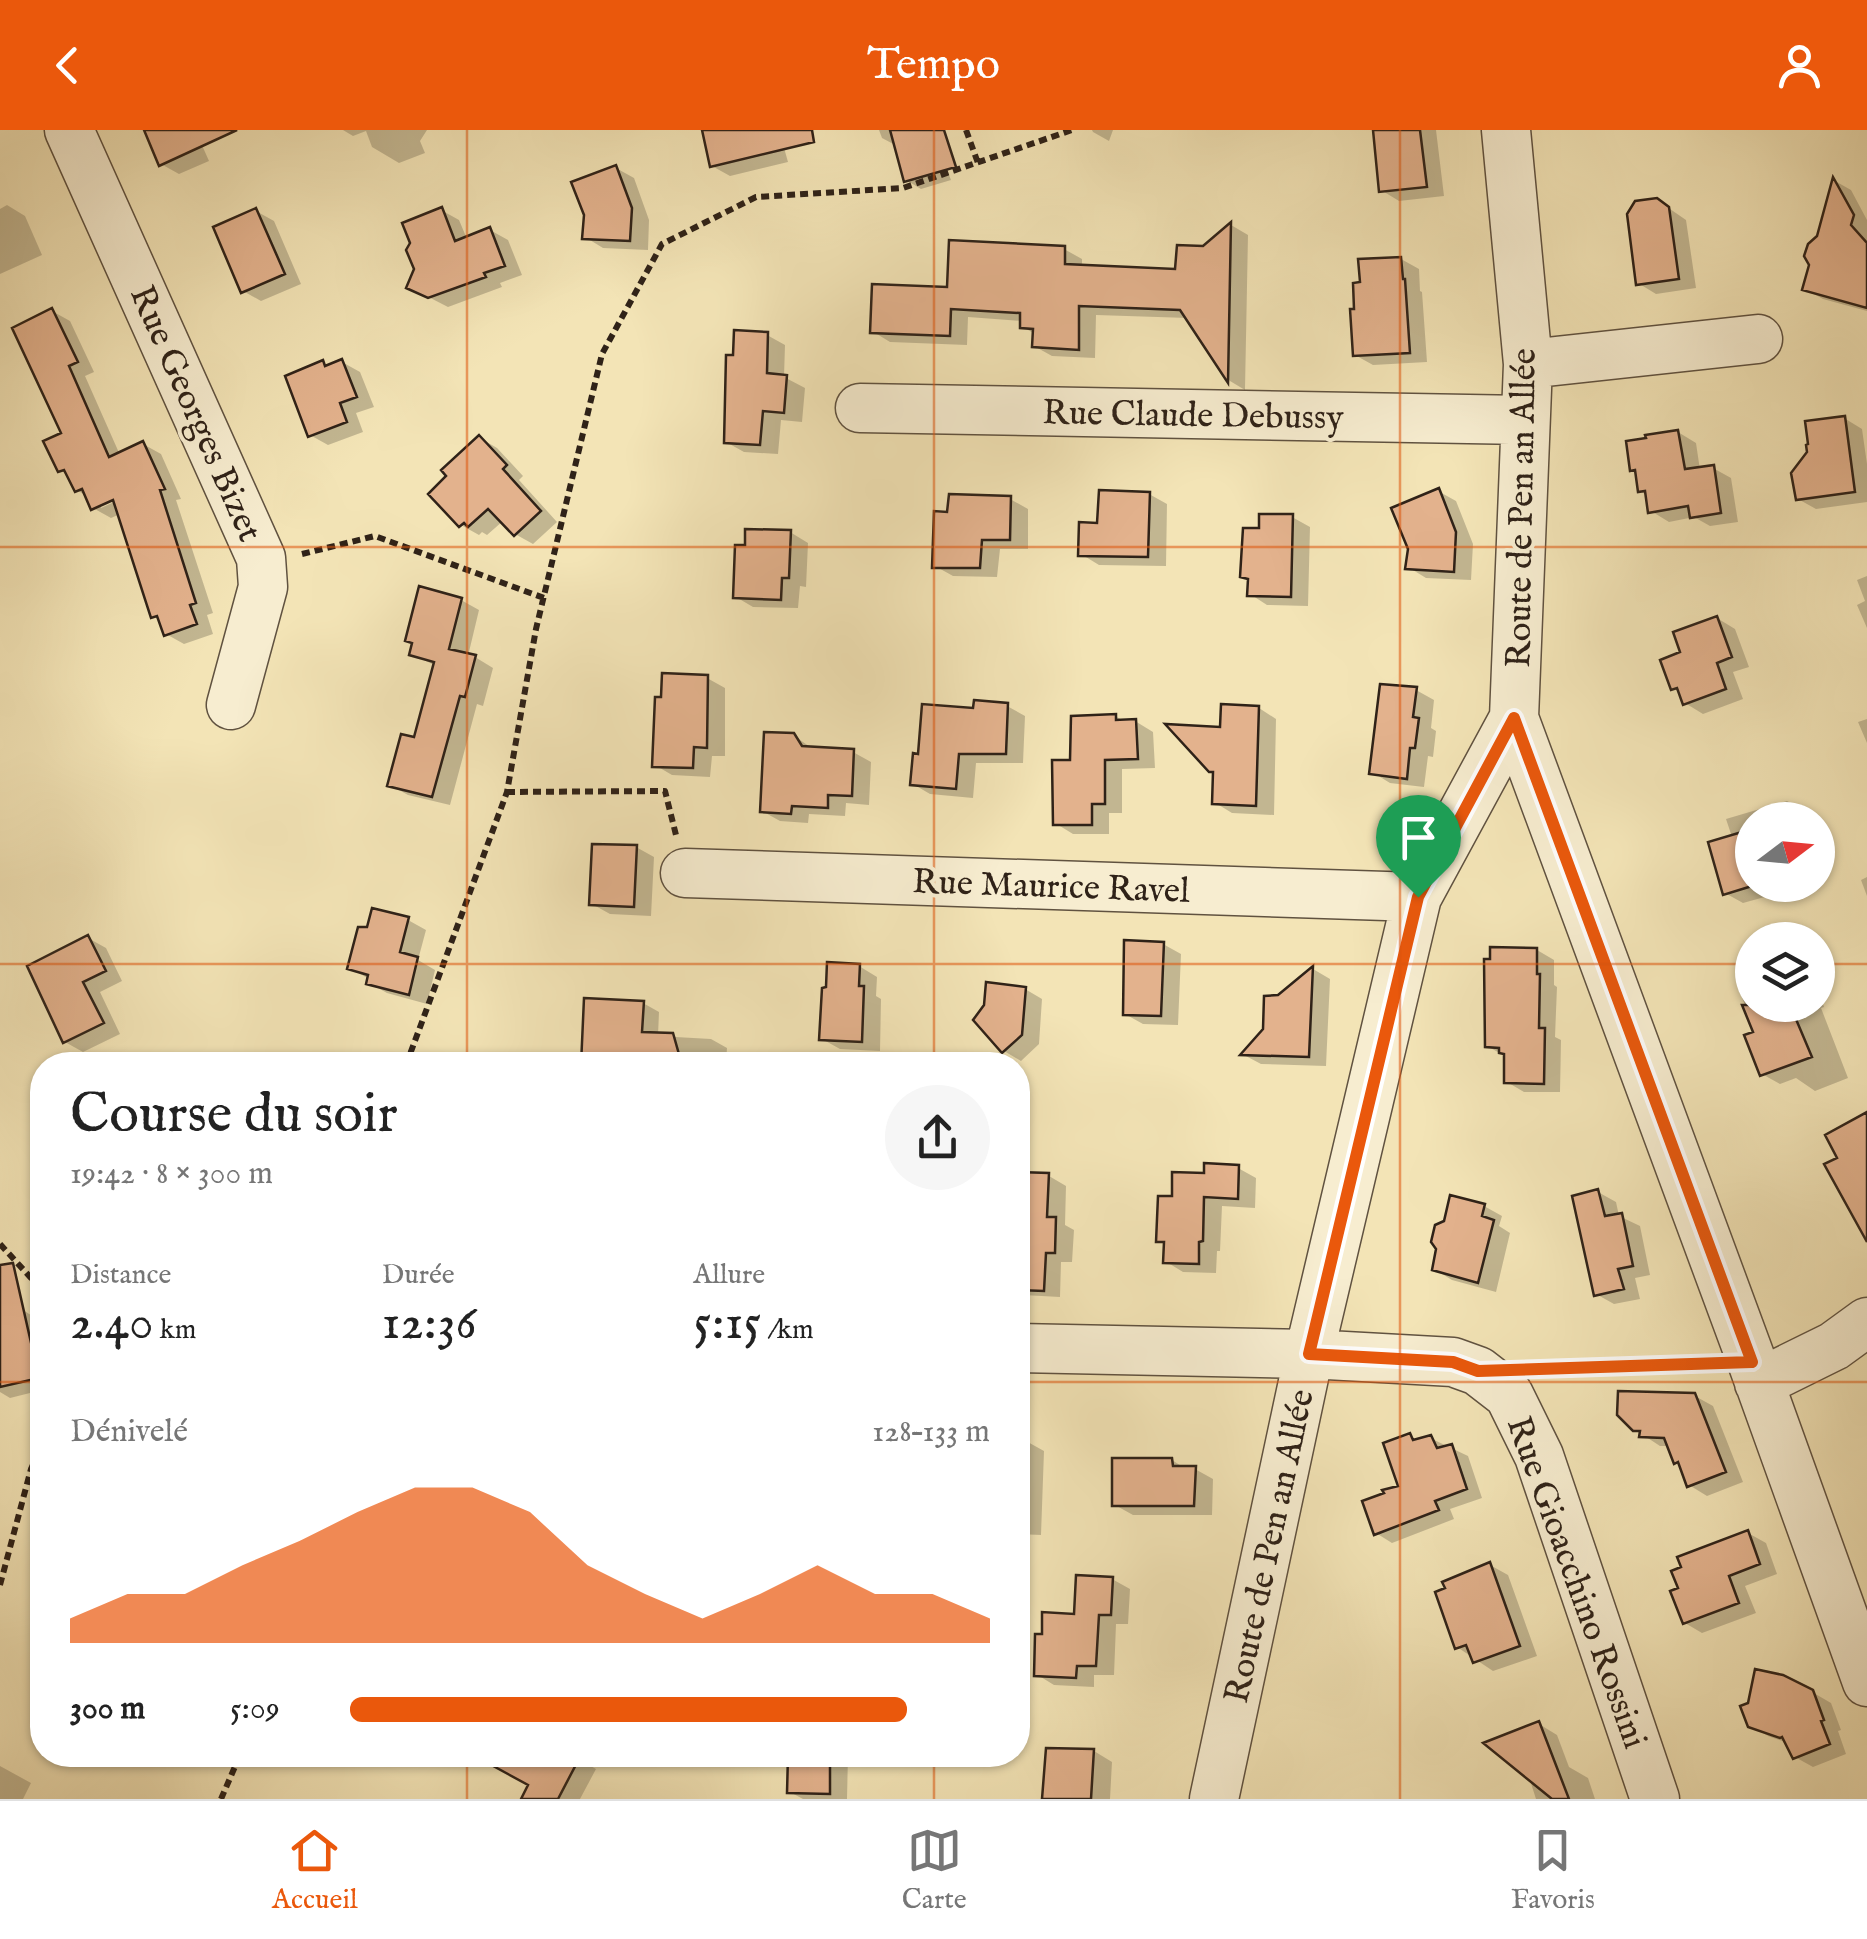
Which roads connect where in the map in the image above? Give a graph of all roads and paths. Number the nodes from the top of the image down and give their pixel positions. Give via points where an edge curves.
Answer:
1 (69, 130) edge
2 (966, 130) edge
3 (1072, 130) edge
4 (1506, 130) edge
5 (978, 163) junction
6 (1758, 339) dead end
7 (1528, 364) junction
8 (860, 408) dead end
9 (1525, 420) junction
10 (263, 568) junction
11 (544, 598) junction
12 (231, 705) dead end
13 (1514, 718) junction
14 (507, 792) junction
15 (685, 873) joint
16 (1418, 897) junction
17 (411, 1052) edge
18 (0, 1244) edge
19 (30, 1277) edge
20 (1867, 1322) edge
21 (1030, 1348) edge
22 (1309, 1354) junction
23 (1478, 1371) junction
24 (1756, 1373) junction
25 (30, 1473) edge
26 (0, 1584) edge
27 (1867, 1682) edge
28 (235, 1767) edge
29 (222, 1799) edge
30 (1214, 1799) edge
31 (1655, 1799) edge

1 - 10 street, Rue Georges Bizet
2 - 5 path
3 - 5 path
4 - 7 street, Route de Pen an Allée
5 - 11 path via 903,188 756,197 662,244 602,354
6 - 7 street
7 - 9 street, Route de Pen an Allée
8 - 9 street, Rue Claude Debussy
9 - 13 street, Route de Pen an Allée
10 - 11 path via 375,536
10 - 12 street, Rue Georges Bizet
11 - 14 path
13 - 16 street, Route de Pen an Allée
13 - 24 street
14 - 15 path via 666,791
14 - 17 path
15 - 16 street, Rue Maurice Ravel
16 - 22 street, Route de Pen an Allée
18 - 19 path
20 - 24 street via 1834,1346
21 - 22 street
22 - 23 street via 1453,1362
22 - 30 street, Route de Pen an Allée
23 - 24 path
23 - 31 street, Rue Gioacchino Rossini via 1509,1396 1539,1456
24 - 27 street
25 - 26 path
28 - 29 path

